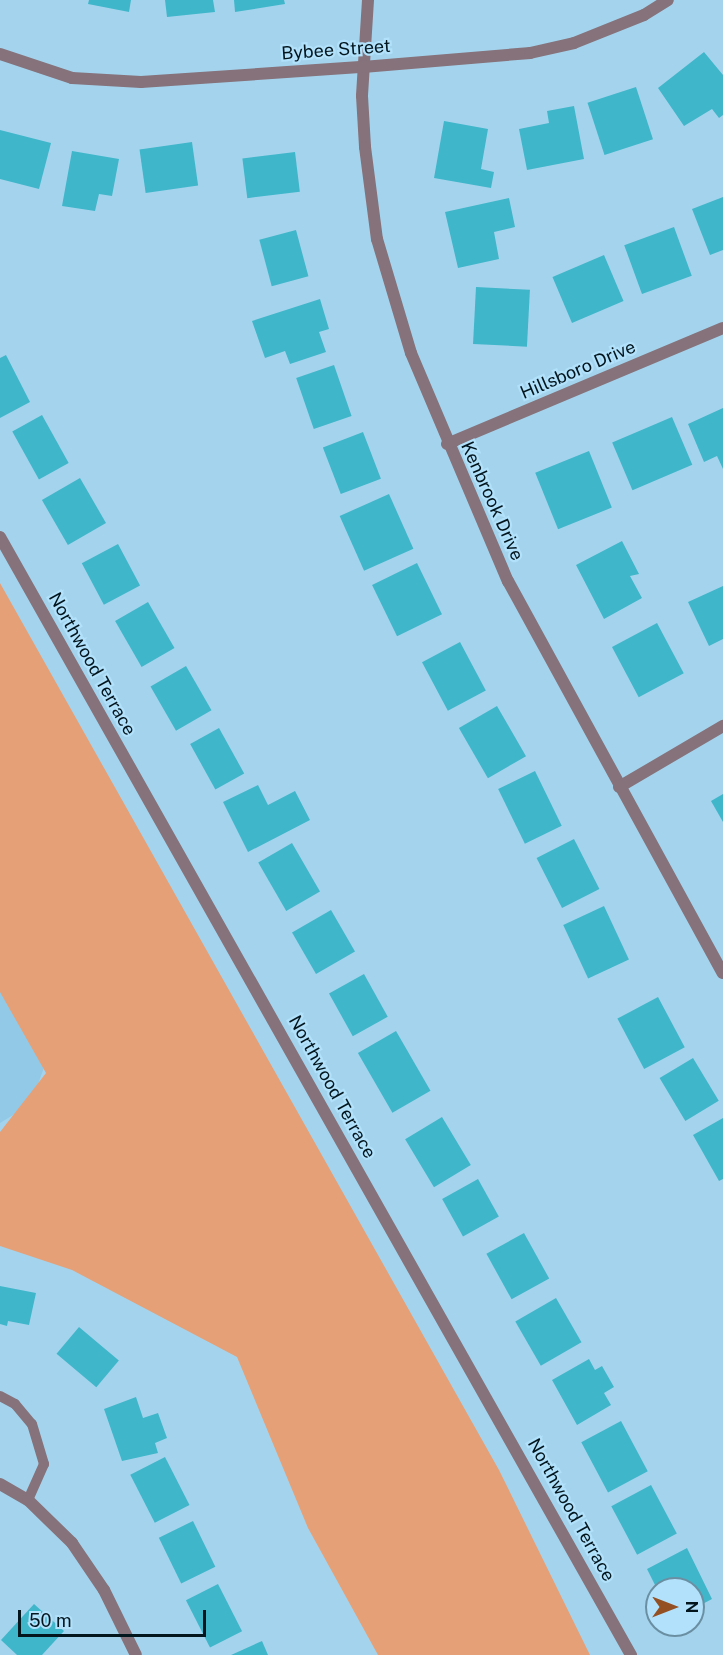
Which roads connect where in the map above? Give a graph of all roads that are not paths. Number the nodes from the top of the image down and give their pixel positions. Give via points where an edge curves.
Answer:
1 (368, 0) edge
2 (668, 0) edge
3 (0, 54) edge
4 (363, 68) junction
5 (723, 328) edge
6 (447, 444) junction
7 (0, 537) edge
8 (723, 726) edge
9 (619, 786) junction
10 (723, 973) edge
11 (0, 1396) edge
12 (0, 1484) edge
13 (28, 1500) junction
14 (136, 1655) edge
15 (631, 1655) edge

1 - 4 street, Kenbrook Drive
2 - 4 street, Bybee Street via 645,15 552,48
3 - 4 street, Bybee Street via 72,78 141,82
4 - 6 street, Kenbrook Drive via 365,147 377,239 411,353
5 - 6 street, Hillsboro Drive
6 - 9 street, Kenbrook Drive via 508,580
7 - 15 street, Northwood Terrace
8 - 9 street
9 - 10 street, Kenbrook Drive
11 - 13 lane via 15,1404 32,1424 44,1464
12 - 13 street
13 - 14 street via 72,1543 104,1590

